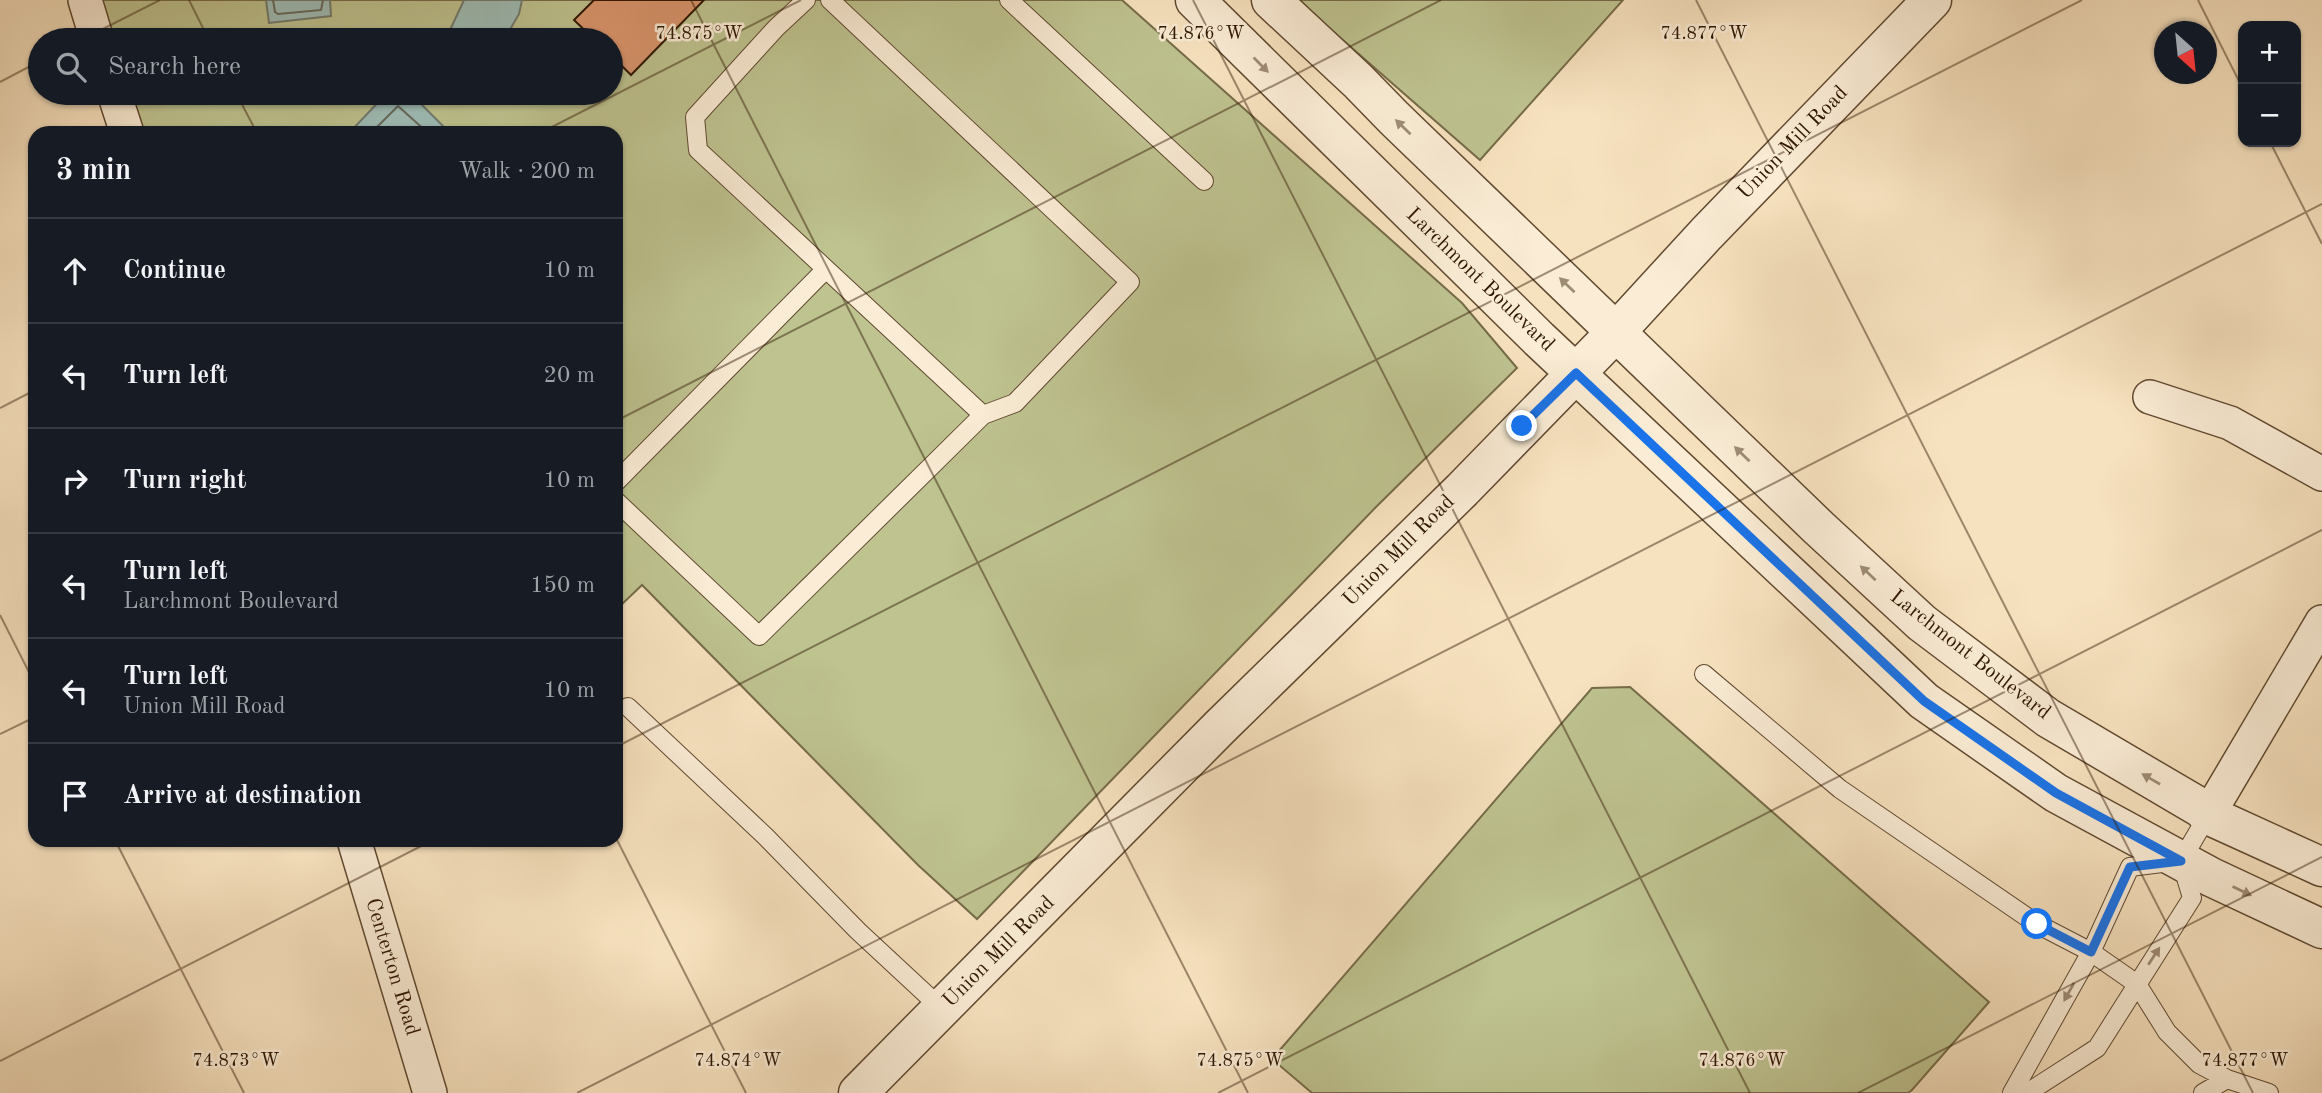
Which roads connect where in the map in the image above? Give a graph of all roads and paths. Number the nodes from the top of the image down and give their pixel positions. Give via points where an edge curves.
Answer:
1 (85, 0) edge
2 (806, 0) edge
3 (830, 0) edge
4 (1010, 0) edge
5 (1195, 0) edge
6 (1271, 0) edge
7 (1932, 0) edge
8 (93, 28) edge
9 (118, 105) edge
10 (125, 126) edge
11 (1204, 181) dead end
12 (826, 269) junction
13 (1616, 332) junction
14 (1576, 373) junction
15 (2150, 397) dead end
16 (983, 415) junction
17 (623, 474) edge
18 (2322, 474) edge
19 (623, 508) edge
20 (2322, 622) edge
21 (1704, 674) dead end
22 (628, 707) dead end
23 (2208, 815) junction
24 (356, 847) edge
25 (2181, 861) junction
26 (2322, 867) edge
27 (2322, 929) edge
28 (2091, 952) junction
29 (2137, 984) junction
30 (943, 1009) junction
31 (2227, 1079) junction
32 (430, 1093) edge
33 (858, 1093) edge
34 (2012, 1093) edge
35 (2028, 1093) edge
36 (2203, 1093) edge
37 (2269, 1093) edge

1 - 8 street
2 - 12 lane via 695,117 698,150
3 - 16 lane via 1130,282 1015,403
4 - 11 lane
5 -> 14 street, Larchmont Boulevard
13 -> 6 street, Larchmont Boulevard
7 - 13 street, Union Mill Road
9 - 10 street
12 - 16 lane
12 - 17 lane
13 - 14 street, Union Mill Road
23 -> 13 street, Larchmont Boulevard via 2048,718 1922,623
14 - 25 street, Larchmont Boulevard via 1924,701 2056,793
14 - 30 street, Union Mill Road
15 - 18 street via 2230,423
16 - 19 lane via 759,636
20 - 23 street
21 - 28 lane via 1840,789 2037,924
22 - 30 lane
23 - 25 lane
23 - 26 street, Larchmont Boulevard
24 - 32 street, Centerton Road
25 -> 27 street, Larchmont Boulevard
25 - 28 lane via 2130,867
29 -> 25 lane via 2192,898
28 - 29 lane
28 -> 34 lane
29 - 31 lane via 2167,1032 2199,1064
29 - 35 lane via 2097,1048
30 - 33 street, Union Mill Road
31 - 36 lane
31 - 37 lane

